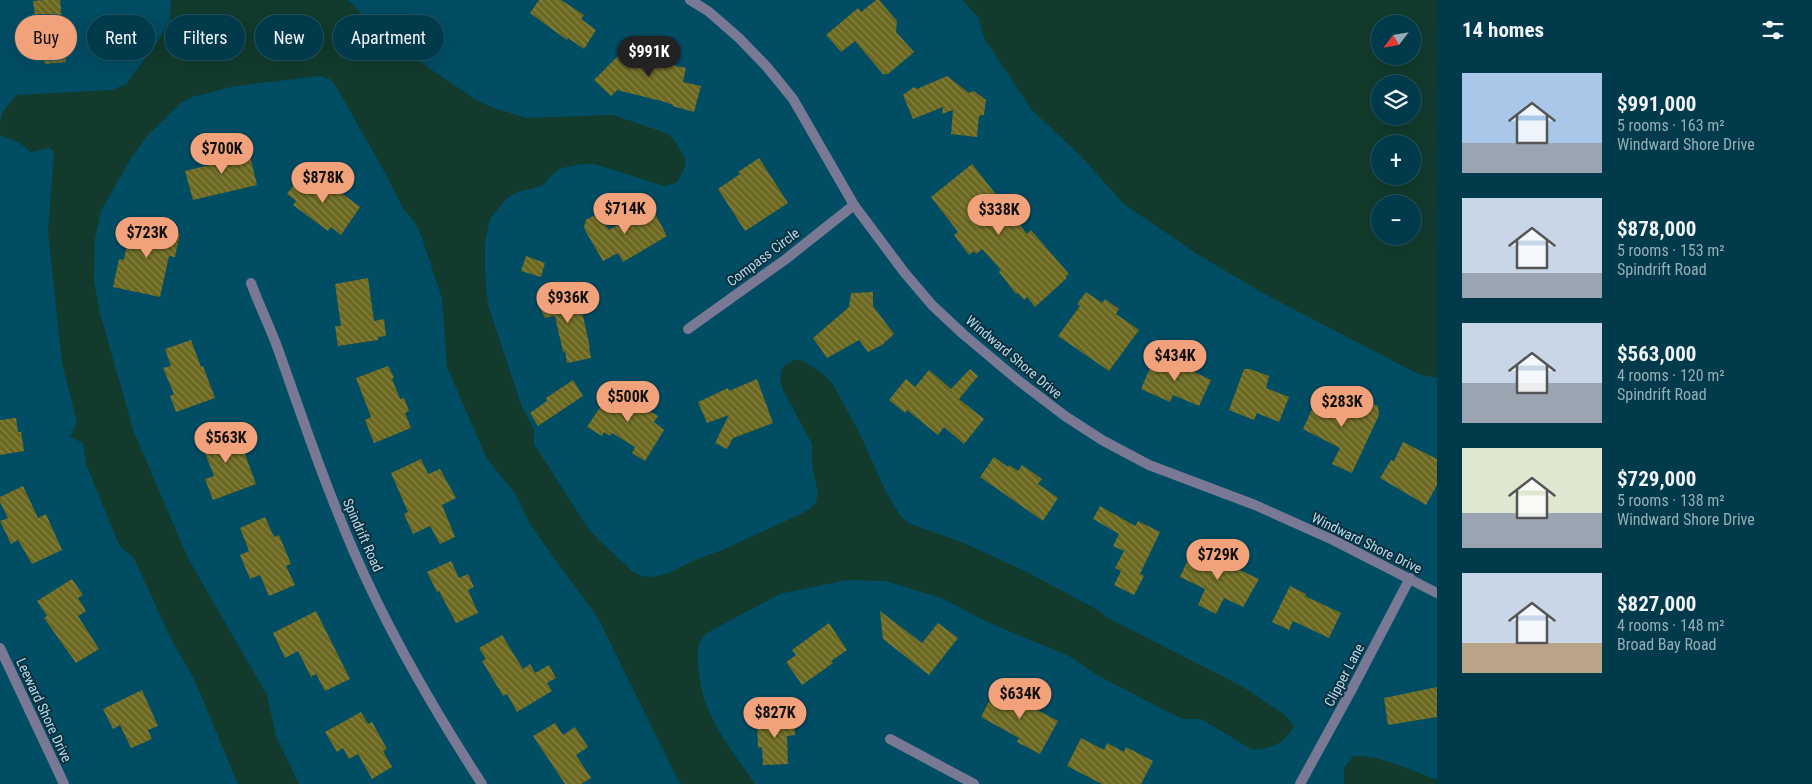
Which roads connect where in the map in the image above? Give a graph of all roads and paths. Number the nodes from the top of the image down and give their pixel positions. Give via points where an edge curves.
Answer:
1 (690, 0) edge
2 (854, 205) junction
3 (251, 283) dead end
4 (688, 329) dead end
5 (1410, 578) junction
6 (1437, 593) edge
7 (0, 648) edge
8 (890, 740) dead end
9 (64, 784) edge
10 (482, 784) edge
11 (974, 784) edge
12 (1300, 784) edge

1 - 2 street, Windward Shore Drive via 708,11 767,67 792,99
2 - 4 street, Compass Circle via 786,259
2 - 5 street, Windward Shore Drive via 932,305 1065,416 1149,465 1255,505
3 - 10 street, Spindrift Road via 354,553 442,722
5 - 6 street, Windward Shore Drive
5 - 12 street, Clipper Lane
7 - 9 street, Leeward Shore Drive
8 - 11 street

